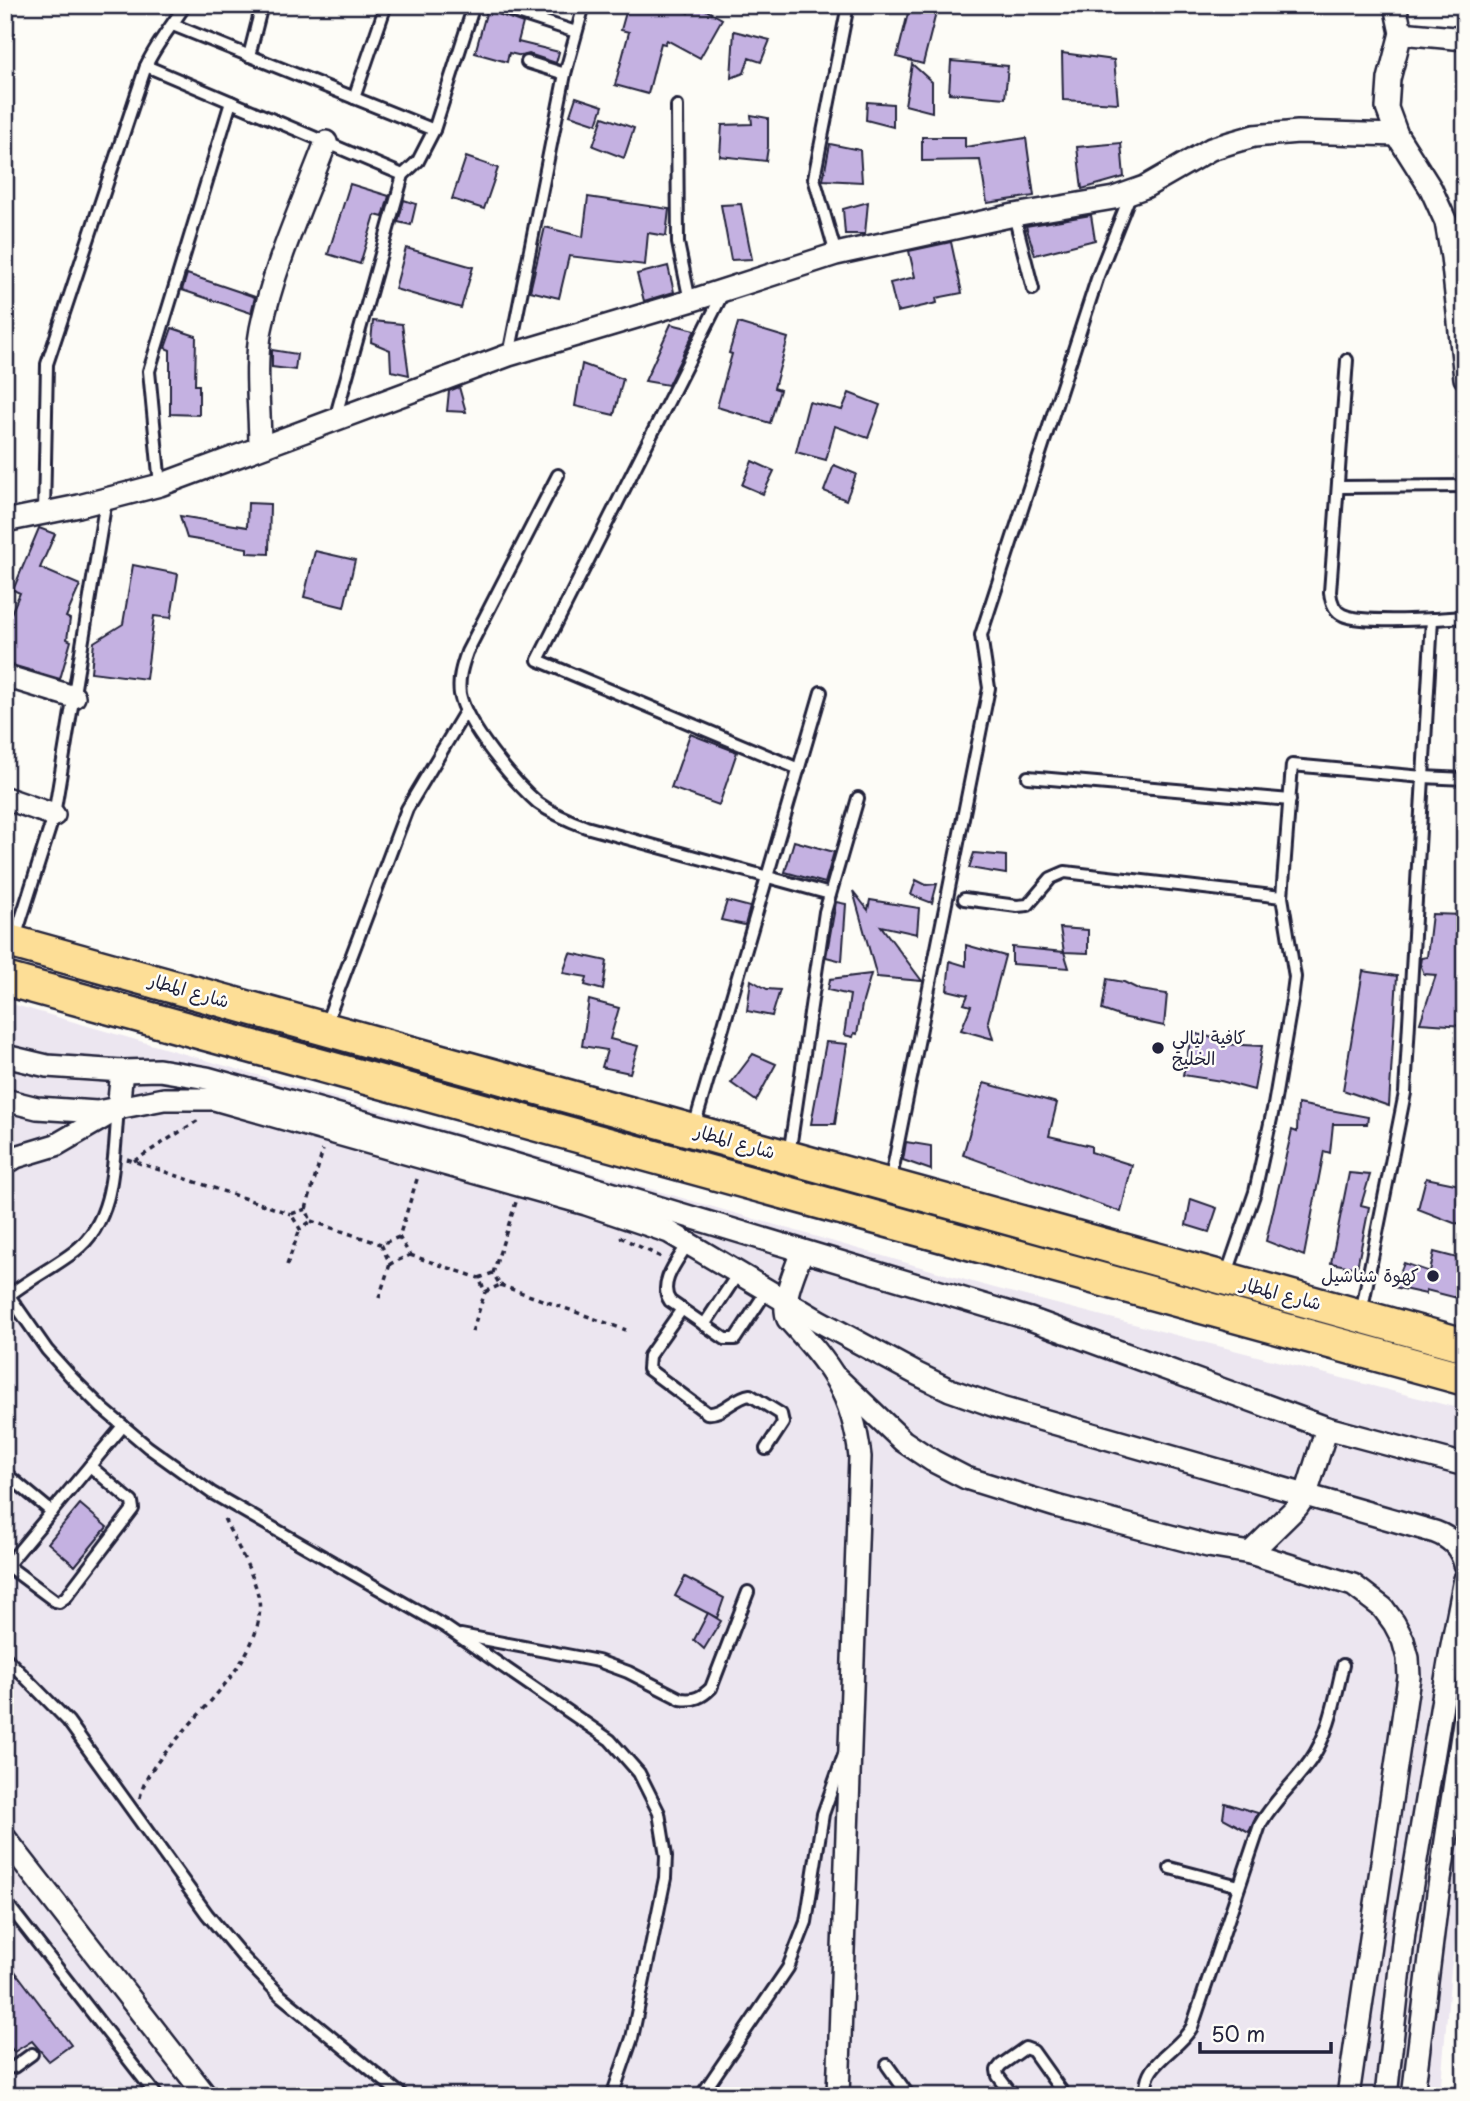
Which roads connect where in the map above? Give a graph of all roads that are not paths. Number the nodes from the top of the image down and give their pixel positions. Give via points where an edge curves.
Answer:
1 (185, 5) edge
2 (262, 5) edge
3 (386, 5) edge
4 (474, 5) edge
5 (493, 5) edge
6 (584, 5) edge
7 (848, 5) edge
8 (1395, 5) edge
9 (173, 25) junction
10 (576, 32) junction
11 (1401, 33) junction
12 (1465, 39) edge
13 (250, 56) junction
14 (527, 62) dead end
15 (146, 66) junction
16 (565, 74) junction
17 (354, 98) junction
18 (231, 102) junction
19 (677, 106) dead end
20 (434, 130) junction
21 (1396, 135) junction
22 (326, 142) junction
23 (403, 174) junction
24 (1131, 193) junction
25 (1014, 215) junction
26 (836, 254) junction
27 (726, 289) junction
28 (1033, 289) dead end
29 (690, 301) junction
30 (509, 355) junction
31 (1347, 360) dead end
32 (1465, 378) edge
33 (335, 419) junction
34 (260, 447) junction
35 (558, 475) dead end
36 (160, 485) junction
37 (1465, 486) edge
38 (1339, 487) junction
39 (106, 500) junction
40 (44, 513) junction
41 (5, 521) edge
42 (1465, 617) edge
43 (1432, 619) junction
44 (5, 676) edge
45 (821, 692) dead end
46 (74, 696) junction
47 (465, 712) junction
48 (799, 769) junction
49 (1028, 777) dead end
50 (1423, 777) junction
51 (1465, 779) edge
52 (858, 797) dead end
53 (5, 798) edge
54 (1290, 800) junction
55 (54, 815) junction
56 (767, 877) junction
57 (830, 894) junction
58 (1282, 897) junction
59 (964, 899) dead end
60 (9, 941) edge
61 (5, 979) edge
62 (324, 1028) junction
63 (5, 1056) edge
64 (122, 1071) junction
65 (5, 1100) edge
66 (118, 1110) junction
67 (693, 1129) junction
68 (789, 1157) junction
69 (9, 1158) edge
70 (890, 1186) junction
71 (689, 1242) junction
72 (802, 1251) junction
73 (739, 1272) junction
74 (1225, 1279) junction
75 (7, 1294) edge
76 (777, 1295) junction
77 (682, 1309) junction
78 (1361, 1316) junction
79 (704, 1325) junction
80 (1465, 1345) edge
81 (837, 1378) junction
82 (1465, 1378) edge
83 (123, 1426) junction
84 (1327, 1428) junction
85 (765, 1449) dead end
86 (1465, 1465) edge
87 (90, 1466) junction
88 (5, 1473) edge
89 (1306, 1494) junction
90 (52, 1512) junction
91 (1250, 1553) junction
92 (1465, 1564) edge
93 (7, 1567) edge
94 (1465, 1579) edge
95 (748, 1592) dead end
96 (455, 1633) junction
97 (5, 1657) edge
98 (1343, 1665) dead end
99 (1465, 1716) edge
100 (852, 1736) junction
101 (5, 1838) edge
102 (1170, 1868) dead end
103 (1239, 1886) junction
104 (5, 1901) edge
105 (32, 2054) dead end
106 (887, 2065) dead end
107 (5, 2068) edge
108 (157, 2096) edge
109 (206, 2096) edge
110 (403, 2096) edge
111 (612, 2096) edge
112 (701, 2096) edge
113 (838, 2096) edge
114 (909, 2096) edge
115 (1013, 2096) edge
116 (1065, 2096) edge
117 (1147, 2096) edge
118 (1348, 2096) edge
119 (1386, 2096) edge
120 (1413, 2096) edge

1 - 9 lane
2 - 13 lane
3 - 17 lane
4 - 20 lane
5 - 10 lane
6 - 10 lane
7 - 26 lane via 814,178
8 - 11 street
9 - 13 lane
9 - 15 lane
10 - 16 lane
11 - 12 street
11 - 21 street via 1387,94
13 - 17 lane
14 - 16 lane
15 - 18 lane
15 - 40 lane via 47,364
16 - 30 lane
17 - 20 lane
18 - 22 lane
18 - 36 lane via 149,371
19 - 29 lane via 678,243
20 - 23 lane via 418,161
21 - 24 street via 1298,132 1254,136 1211,149
21 - 32 street via 1432,190 1446,222
22 - 23 lane
22 - 34 street via 275,278 261,329
23 - 33 lane
24 - 25 street
24 - 70 lane via 1098,276 981,635 989,688
25 - 26 street
25 - 28 lane
26 - 27 street
27 - 29 street
27 - 48 lane via 538,660
29 - 30 street
30 - 33 street
31 - 38 lane
33 - 34 street
34 - 36 street
35 - 47 lane via 467,652 460,671
36 - 39 street
37 - 38 lane
38 - 43 lane via 1330,592 1334,607 1352,618
39 - 40 street
39 - 46 lane
40 - 41 street
42 - 43 lane
43 - 50 lane
44 - 46 street
45 - 48 lane
46 - 55 lane
47 - 56 lane via 525,790 553,812 586,827
47 - 62 lane via 407,809
48 - 56 lane
49 - 54 lane
50 - 51 lane
50 - 54 lane via 1292,765
50 - 78 lane via 1405,1093
52 - 57 lane
53 - 55 street
54 - 58 lane
55 - 60 lane
56 - 57 lane
56 - 67 lane
57 - 68 lane
58 - 59 lane via 1065,872 1051,878 1028,905
58 - 74 lane via 1295,977 1292,1000 1255,1192
60 - 62 main road, شارع المطار
61 - 82 main road, شارع المطار
62 - 67 main road, شارع المطار
63 - 64 street via 47,1066
64 - 66 street
64 - 72 street via 159,1070 207,1078
65 - 66 street via 37,1108
66 - 69 street via 56,1145
66 - 71 street via 176,1098 233,1103 586,1204
66 - 75 lane via 106,1206 94,1231 76,1251
67 - 68 main road, شارع المطار
68 - 70 main road, شارع المطار
70 - 74 main road, شارع المطار
71 - 73 street
71 - 77 lane via 664,1288 670,1301
72 - 76 street
72 - 84 street via 1030,1319
73 - 76 street
73 - 79 lane
74 - 78 main road, شارع المطار
75 - 83 lane via 60,1365
76 - 79 lane via 735,1339 725,1339
76 - 81 street via 788,1319
76 - 89 street via 916,1374 967,1396
77 - 79 lane
77 - 85 lane via 649,1356 648,1369 707,1413 750,1395 781,1414 783,1423
78 - 80 main road, شارع المطار
81 - 91 street via 903,1441 966,1478 1056,1506
81 - 100 street via 853,1416 860,1457
83 - 87 lane
83 - 96 lane via 212,1493
84 - 86 street
84 - 89 street
87 - 90 lane
87 - 93 lane via 132,1502 133,1509 66,1597 55,1601
88 - 90 lane
89 - 91 street
89 - 92 street via 1444,1535 1458,1548
90 - 93 lane
91 - 118 street via 1353,1585 1369,1595 1394,1623 1408,1658 1409,1678
94 - 119 street via 1404,1932
95 - 96 lane via 711,1688 689,1700 598,1661
96 - 111 lane via 610,1740 639,1773 659,1813 666,1878 632,2038
97 - 110 lane via 68,1721 207,1914 262,1977
98 - 103 lane via 1318,1748 1265,1817
99 - 120 street
100 - 112 lane via 823,1814 799,1945
100 - 113 street
101 - 109 street
102 - 103 lane
103 - 117 lane via 1192,2027 1150,2070
104 - 108 lane
105 - 107 lane
106 - 114 lane
115 - 116 lane via 997,2070 1026,2048

